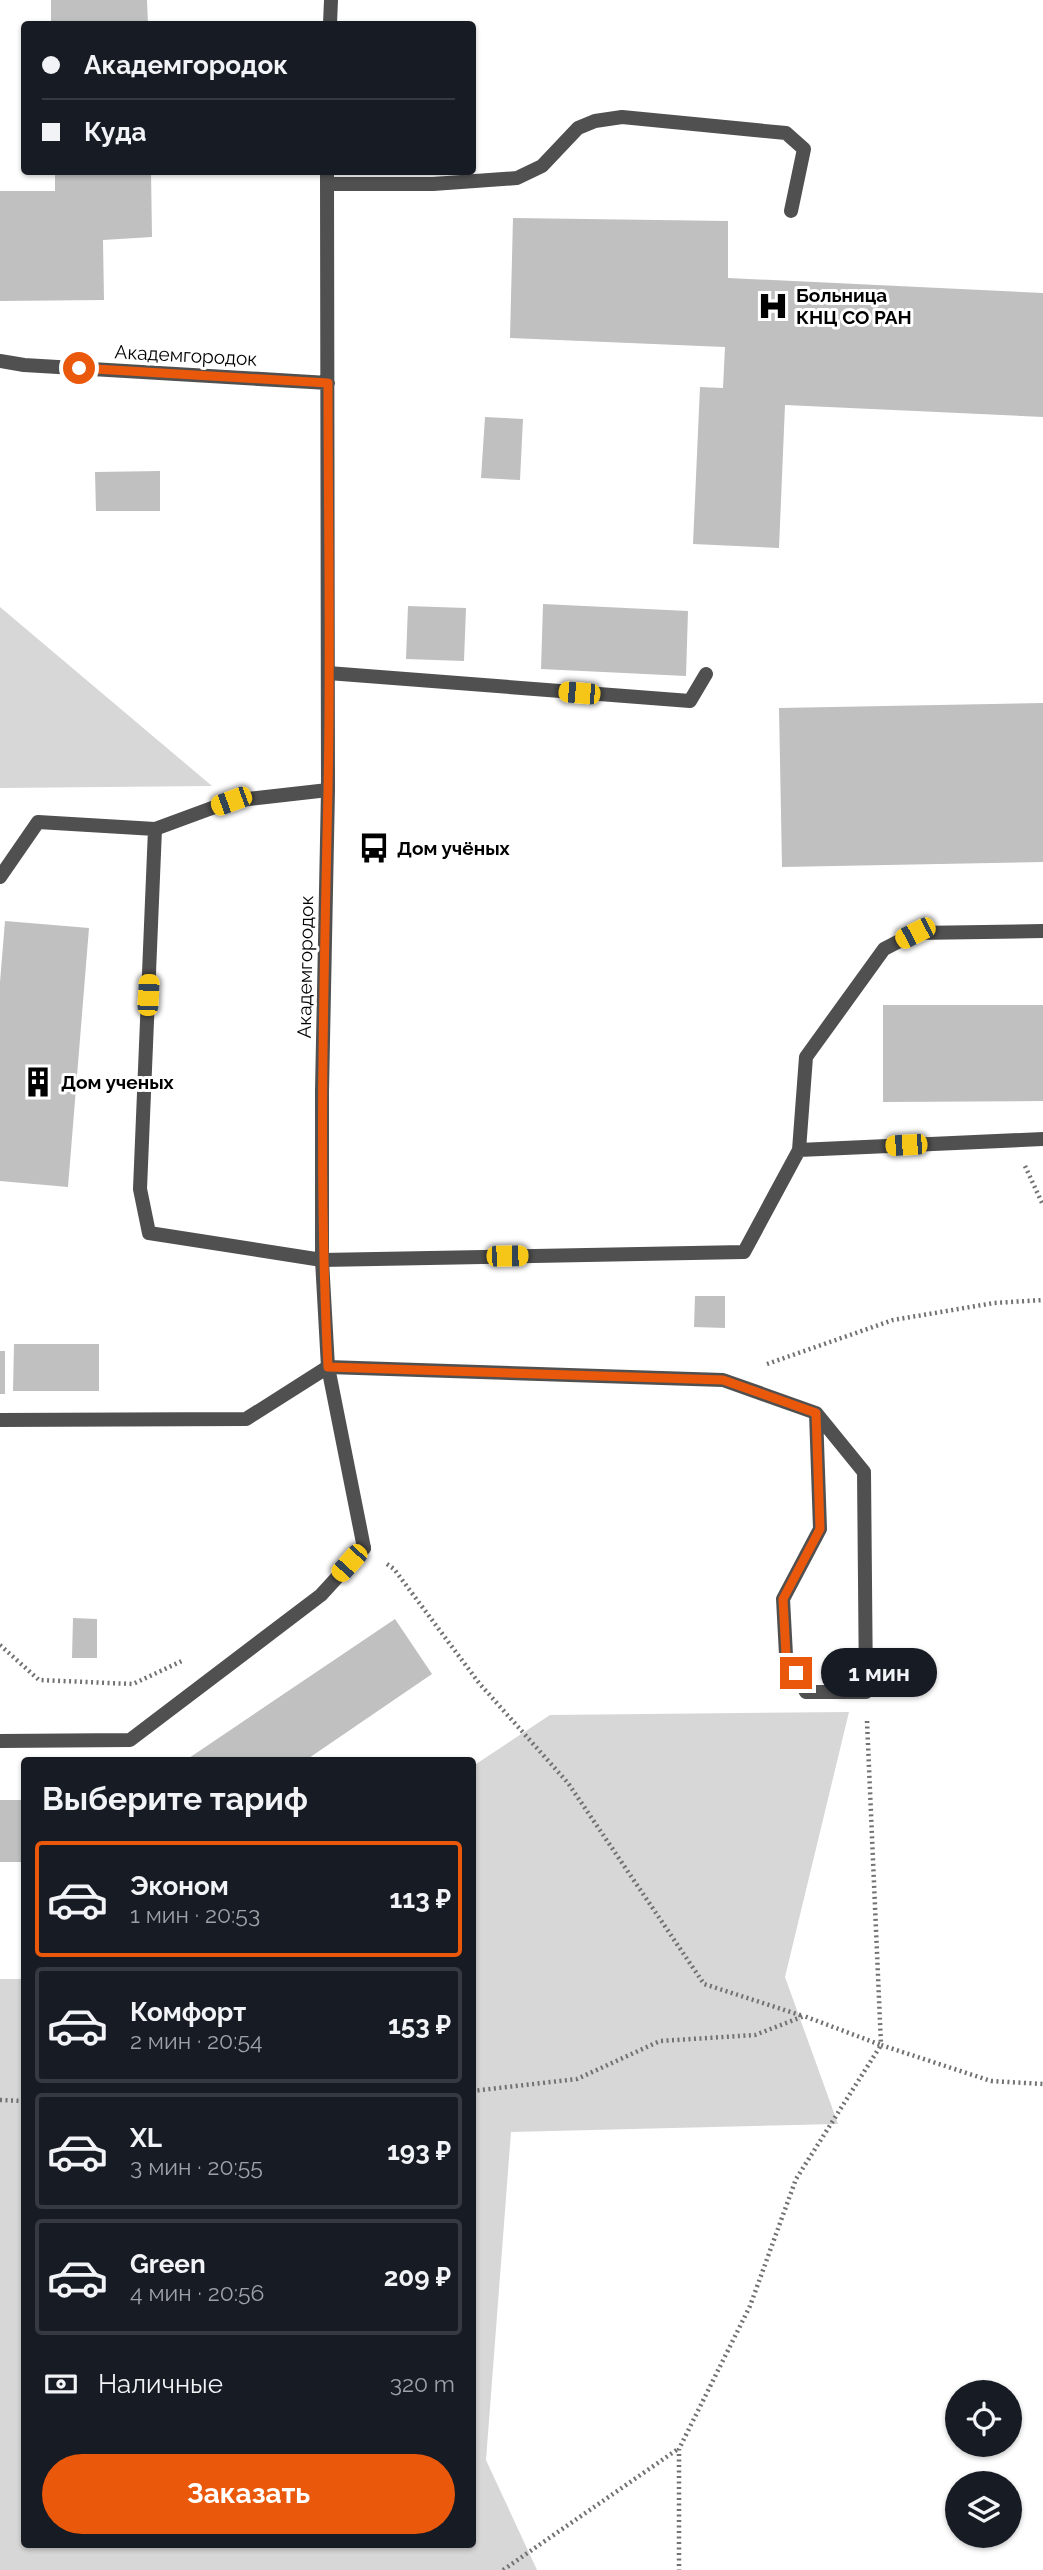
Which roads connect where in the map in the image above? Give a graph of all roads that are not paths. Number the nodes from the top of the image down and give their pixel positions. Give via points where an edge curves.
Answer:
1 (331, 0) edge
2 (330, 21) edge
3 (327, 178) edge
4 (791, 211) dead end
5 (0, 361) edge
6 (328, 383) junction
7 (328, 673) junction
8 (706, 674) dead end
9 (328, 790) junction
10 (155, 829) junction
11 (0, 877) edge
12 (1043, 931) edge
13 (1043, 1139) edge
14 (799, 1150) junction
15 (322, 1260) junction
16 (328, 1367) junction
17 (816, 1413) junction
18 (0, 1420) edge
19 (0, 1741) edge

1 - 2 street
3 - 4 street via 433,184 517,178 542,166 578,128 622,117 786,133 804,149
3 - 6 street, Академгородок
5 - 6 street, Академгородок
6 - 7 street, Академгородок
7 - 8 street via 690,701
7 - 9 street, Академгородок
9 - 10 street via 231,801
9 - 15 street, Академгородок
10 - 11 street via 38,822
10 - 15 street via 140,1189 149,1233
12 - 14 street via 915,933 884,949 806,1057
13 - 14 street
14 - 15 street via 744,1252
15 - 16 street, Академгородок
16 - 17 street via 723,1380
16 - 18 street via 246,1419
16 - 19 street, Академгородок via 364,1548 321,1595 130,1740
17 - 17 street via 864,1472 866,1692 806,1692 786,1655 783,1599 820,1529

